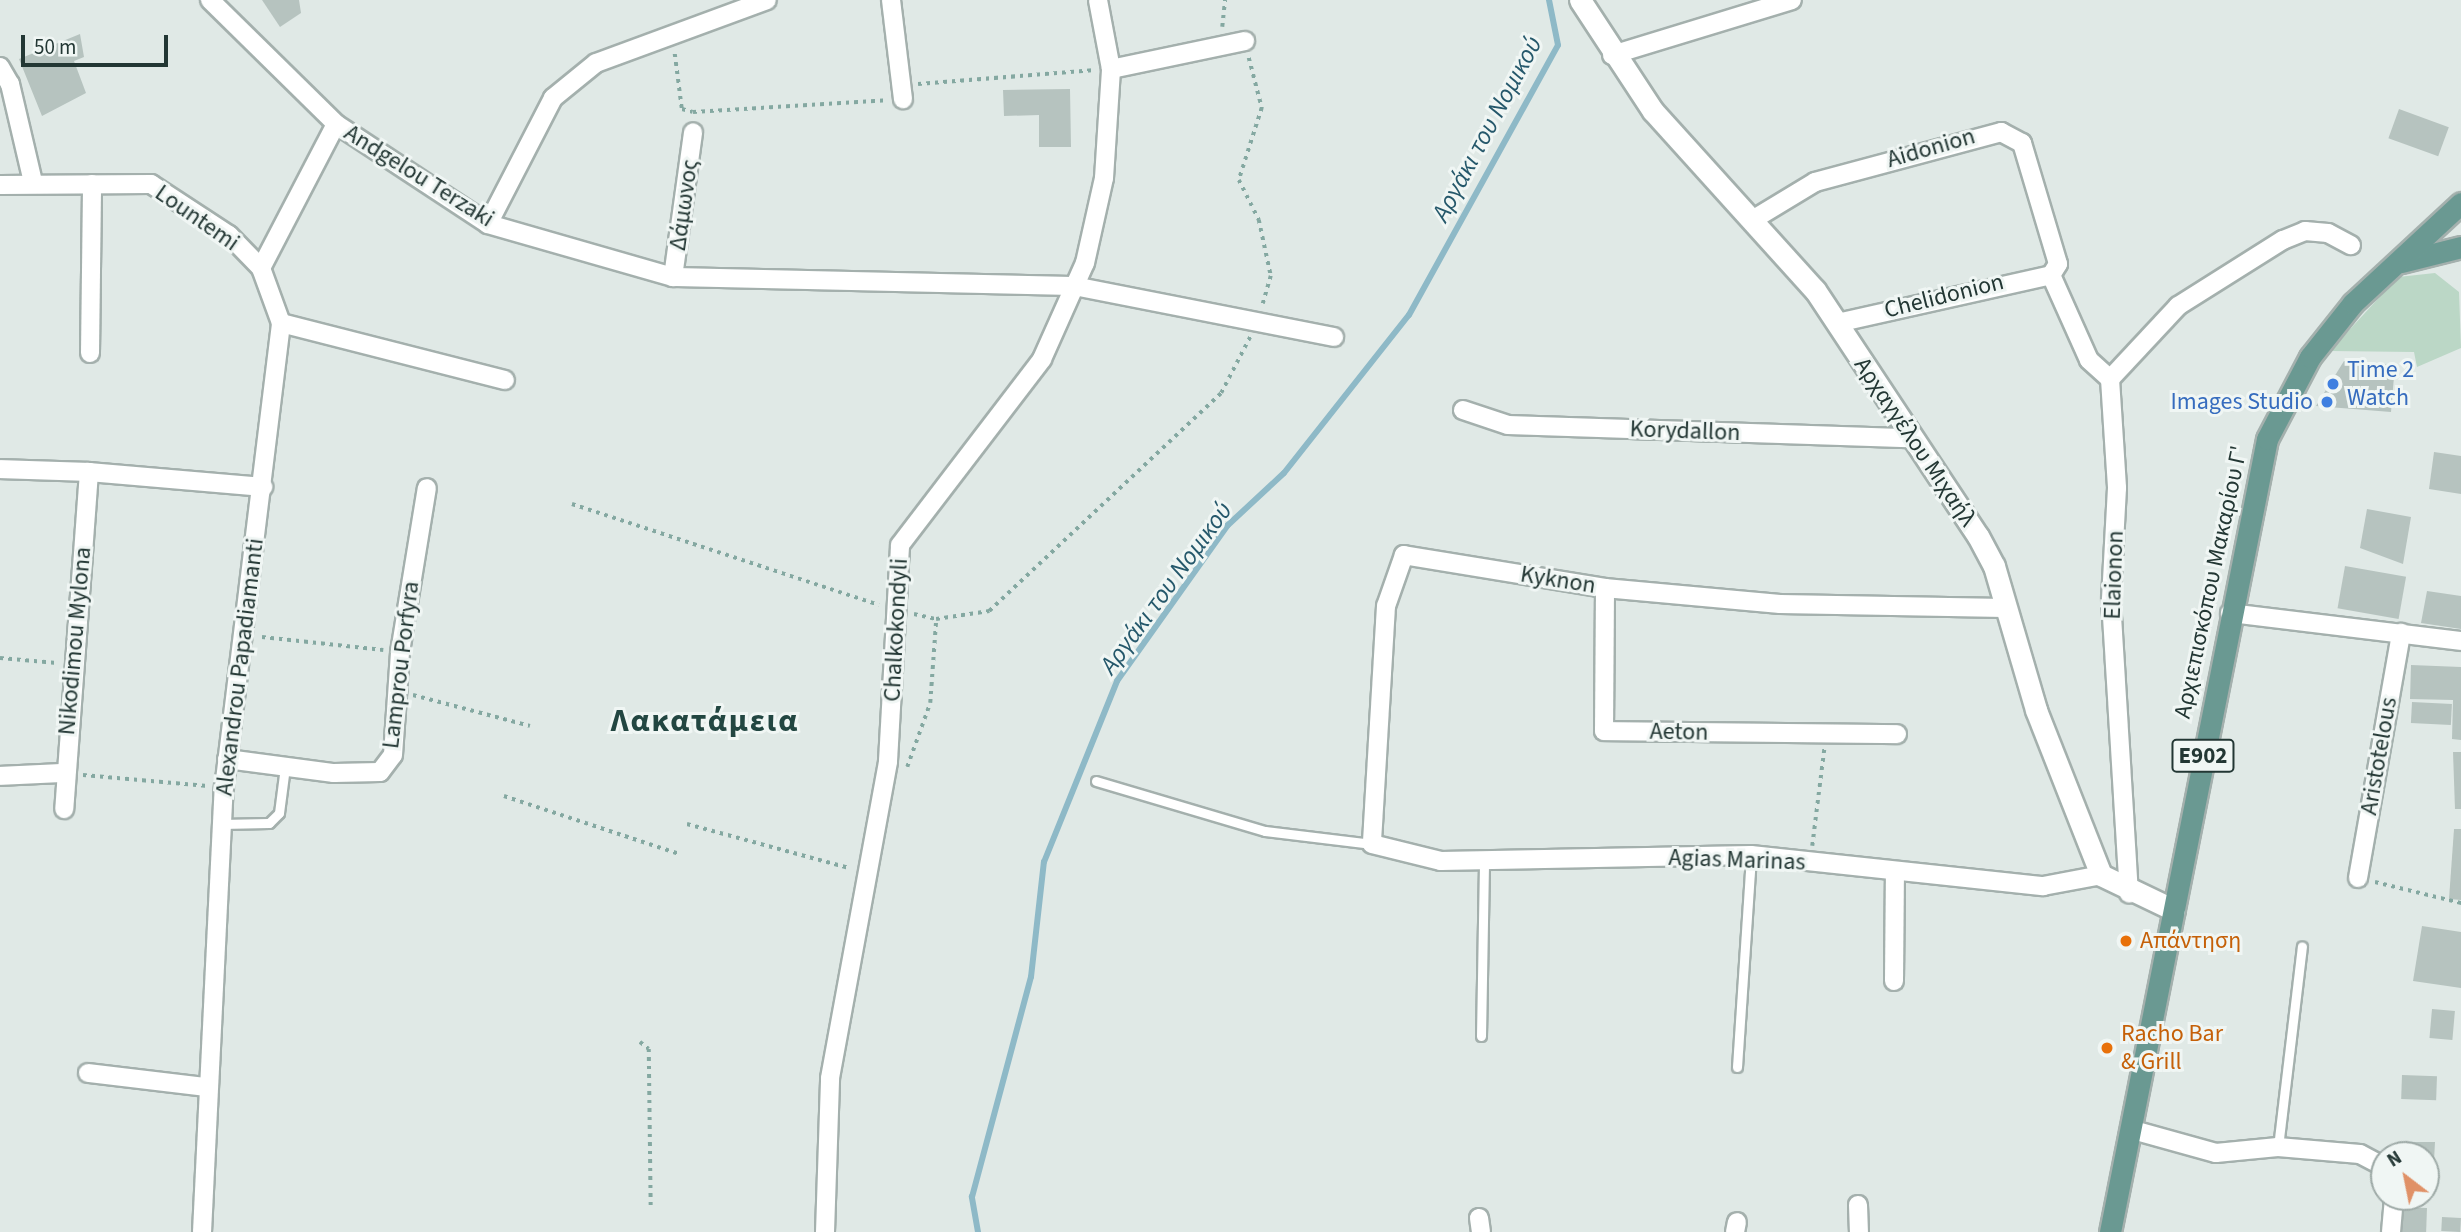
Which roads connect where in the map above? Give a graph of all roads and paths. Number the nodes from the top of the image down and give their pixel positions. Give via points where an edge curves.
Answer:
1 (767, 0) edge
2 (891, 0) edge
3 (1098, 0) edge
4 (1225, 0) edge
5 (1580, 0) edge
6 (1792, 0) edge
7 (217, 2) edge
8 (673, 38) junction
9 (1245, 41) joint
10 (1220, 46) junction
11 (1612, 55) junction
12 (0, 67) edge
13 (1111, 69) junction
14 (902, 92) junction
15 (336, 124) junction
16 (693, 132) dead end
17 (33, 182) junction
18 (92, 184) junction
19 (0, 186) edge
20 (2461, 203) edge
21 (1754, 219) junction
22 (488, 224) junction
23 (2351, 246) dead end
24 (2461, 247) edge
25 (2389, 267) junction
26 (261, 268) junction
27 (2051, 275) junction
28 (673, 276) junction
29 (1074, 286) junction
30 (1258, 322) junction
31 (281, 323) junction
32 (1837, 323) junction
33 (1334, 337) dead end
34 (90, 353) dead end
35 (2110, 379) junction
36 (505, 380) dead end
37 (1463, 410) dead end
38 (1909, 438) junction
39 (0, 468) edge
40 (89, 472) junction
41 (263, 487) junction
42 (427, 488) dead end
43 (572, 504) dead end
44 (1605, 588) junction
45 (2005, 608) junction
46 (900, 610) junction
47 (2230, 613) junction
48 (936, 619) junction
49 (2401, 634) junction
50 (242, 635) junction
51 (2461, 640) edge
52 (400, 652) junction
53 (0, 658) edge
54 (73, 664) junction
55 (397, 691) junction
56 (530, 726) dead end
57 (1826, 733) junction
58 (1897, 734) dead end
59 (227, 759) junction
60 (285, 767) junction
61 (905, 771) dead end
62 (63, 773) junction
63 (0, 776) edge
64 (1096, 781) dead end
65 (223, 788) junction
66 (504, 796) dead end
67 (64, 809) dead end
68 (221, 824) junction
69 (687, 824) dead end
70 (1372, 844) junction
71 (679, 854) dead end
72 (1751, 855) junction
73 (1484, 860) junction
74 (1810, 862) junction
75 (1895, 871) junction
76 (868, 873) junction
77 (2101, 875) junction
78 (2358, 878) joint
79 (2129, 893) junction
80 (2461, 903) edge
81 (2175, 910) junction
82 (2302, 946) dead end
83 (1894, 981) dead end
84 (1481, 1036) dead end
85 (640, 1042) dead end
86 (1737, 1067) dead end
87 (88, 1073) dead end
88 (206, 1087) junction
89 (2133, 1130) junction
90 (2278, 1147) junction
91 (2370, 1159) edge
92 (1858, 1205) dead end
93 (651, 1209) dead end
94 (2393, 1211) edge
95 (202, 1232) edge
96 (825, 1232) edge
97 (1859, 1232) edge
98 (2110, 1232) edge
99 (2391, 1232) edge

1 - 8 street
2 - 14 street
3 - 13 street, Chalkokondyli
4 - 10 path
5 - 11 street, Αρχαγγέλου Μιχαήλ
6 - 11 street
7 - 15 street, Andgelou Terzaki
8 - 14 path via 682,109
8 - 22 street via 596,63 553,99
9 - 10 street
9 - 30 path via 1262,108 1239,180 1259,220 1271,276
10 - 13 street
11 - 21 street, Αρχαγγέλου Μιχαήλ via 1653,111
12 - 17 street via 10,84
13 - 14 path
13 - 29 street, Chalkokondyli via 1104,178
15 - 22 street, Andgelou Terzaki
15 - 26 street
16 - 28 street, Δάμωνος
17 - 18 street, Lountemi
17 - 19 street, Lountemi
18 - 26 street, Lountemi via 151,184 229,234
18 - 34 street
20 - 25 main road, Αρχιεπισκόπου Μακαρίου Γ'
21 - 27 street, Aidonion via 1815,181 2001,132 2022,144 2058,264
21 - 32 street, Αρχαγγέλου Μιχαήλ
22 - 28 street, Andgelou Terzaki
23 - 35 street via 2316,232 2283,240 2178,306
24 - 25 main road
25 - 47 main road, Αρχιεπισκόπου Μακαρίου Γ' / E902 via 2310,357 2283,401 2267,439
26 - 31 street, Alexandrou Papadiamanti
27 - 32 street, Chelidonion
27 - 35 street via 2089,360
28 - 29 street, Andgelou Terzaki
29 - 30 street, Andgelou Terzaki
29 - 46 street, Chalkokondyli via 1042,359 900,545
30 - 33 street, Andgelou Terzaki
30 - 48 path via 1221,393 989,611
31 - 36 street
31 - 41 street, Alexandrou Papadiamanti
32 - 38 street, Αρχαγγέλου Μιχαήλ
35 - 79 street, Elaionon via 2118,488 2111,600
37 - 38 street, Korydallon via 1508,425
38 - 45 street, Αρχαγγέλου Μιχαήλ via 1978,536
39 - 40 street
40 - 41 street
40 - 54 street, Nikodimou Mylona
41 - 50 street, Alexandrou Papadiamanti
42 - 52 street, Lamprou Porfyra
43 - 46 path
44 - 45 street, Kyknon via 1780,604
44 - 57 street, Aeton via 1604,731
44 - 70 street, Kyknon via 1404,555 1386,606
45 - 77 street, Αρχαγγέλου Μιχαήλ via 2040,722
46 - 48 path
46 - 76 street, Chalkokondyli via 888,761
47 - 49 street
47 - 81 main road, Αρχιεπισκόπου Μακαρίου Γ' / E902
48 - 61 path via 930,703
49 - 51 street
49 - 78 street, Aristotelous
50 - 52 path
50 - 59 street, Alexandrou Papadiamanti
52 - 55 street, Lamprou Porfyra
53 - 54 path
54 - 62 street, Nikodimou Mylona
55 - 56 path
55 - 60 street, Lamprou Porfyra via 393,755 380,772
57 - 58 street, Aeton
57 - 74 path
59 - 60 street, Lamprou Porfyra
59 - 65 street, Alexandrou Papadiamanti
60 - 68 lane via 279,813 269,823
62 - 63 street
62 - 65 path
62 - 67 street, Nikodimou Mylona
64 - 70 lane via 1265,831
65 - 68 street, Alexandrou Papadiamanti
66 - 71 path
68 - 88 street, Alexandrou Papadiamanti
69 - 76 path
70 - 73 street, Agias Marinas via 1441,861
72 - 73 street, Agias Marinas
72 - 74 street, Agias Marinas
72 - 86 lane
73 - 84 lane
74 - 75 street, Agias Marinas
75 - 77 street, Agias Marinas via 2043,886
75 - 83 street
76 - 96 street, Chalkokondyli via 830,1079
77 - 79 street
78 - 80 path
79 - 81 street
81 - 89 main road, Αρχιεπισκόπου Μακαρίου Γ' / E902
82 - 90 lane
85 - 93 path via 649,1049
87 - 88 street
88 - 95 street, Alexandrou Papadiamanti
89 - 90 street via 2216,1153
89 - 98 main road, Αρχιεπισκόπου Μακαρίου Γ' / E902
90 - 91 street via 2360,1154
92 - 97 street
94 - 99 street

